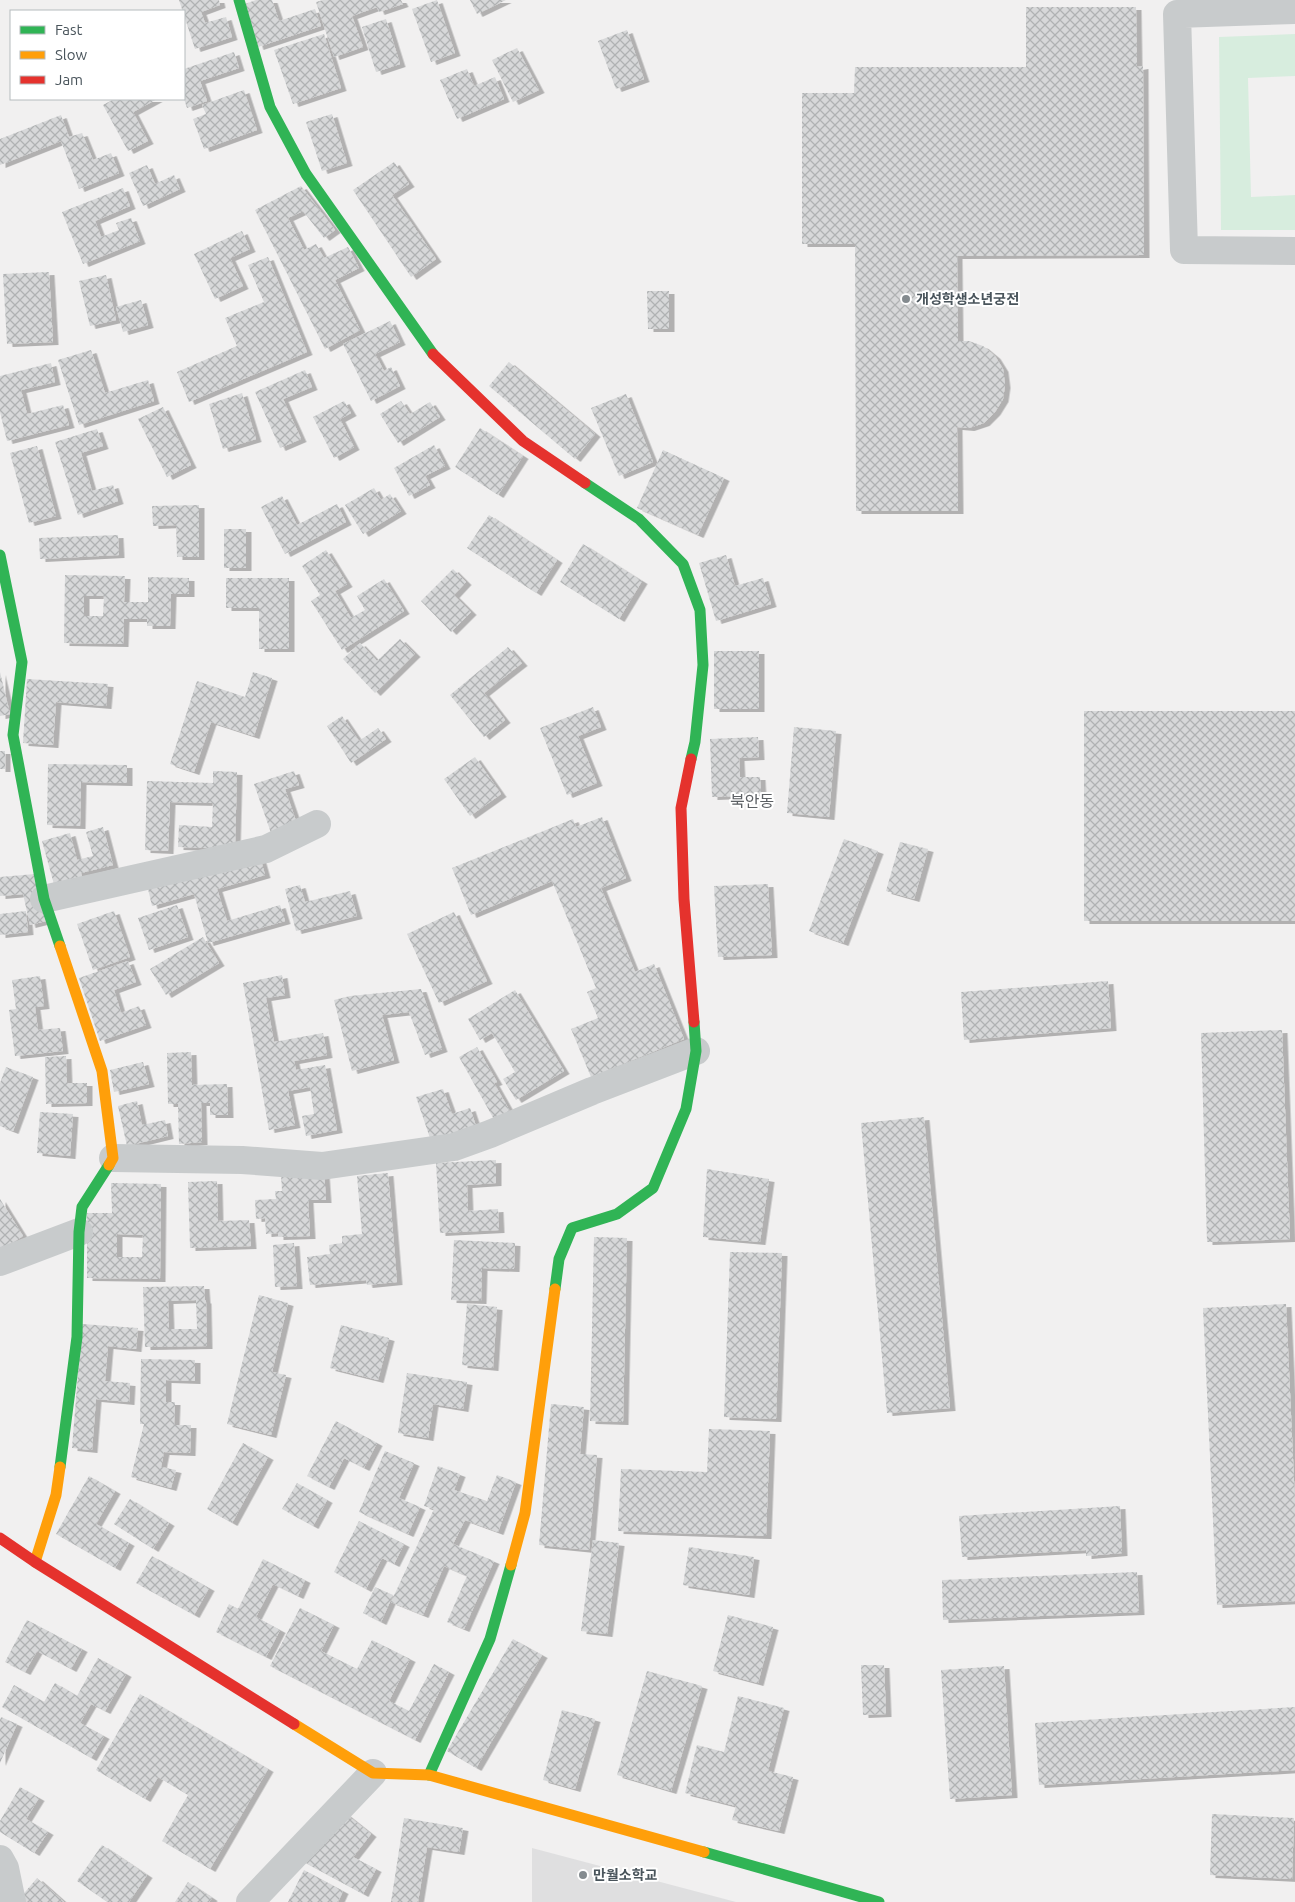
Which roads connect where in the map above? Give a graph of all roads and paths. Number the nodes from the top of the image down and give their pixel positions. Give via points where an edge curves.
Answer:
1 (239, 0) edge
2 (1295, 10) edge
3 (1295, 251) edge
4 (0, 555) edge
5 (317, 824) dead end
6 (44, 899) junction
7 (696, 1051) junction
8 (112, 1158) junction
9 (80, 1232) junction
10 (0, 1262) edge
11 (0, 1538) edge
12 (35, 1562) junction
13 (373, 1773) junction
14 (429, 1775) junction
15 (0, 1859) edge
16 (12, 1902) edge
17 (250, 1902) edge
18 (879, 1902) edge

1 - 7 street via 270,107 306,174 432,354 523,441 639,519 683,564 700,610 703,665 695,742 681,808 684,899
2 - 3 street via 1177,14 1184,250
4 - 6 street via 22,662 13,736
5 - 6 street via 266,849
6 - 8 street via 102,1071
7 - 8 street via 454,1147 322,1166 242,1160
7 - 14 street via 686,1109 653,1188 616,1214 572,1228 559,1259 526,1513 490,1639
8 - 9 street via 82,1207
9 - 10 street
9 - 12 street via 77,1337 56,1495
11 - 12 street
12 - 13 street
13 - 14 street
13 - 17 street
14 - 18 street
15 - 16 street

